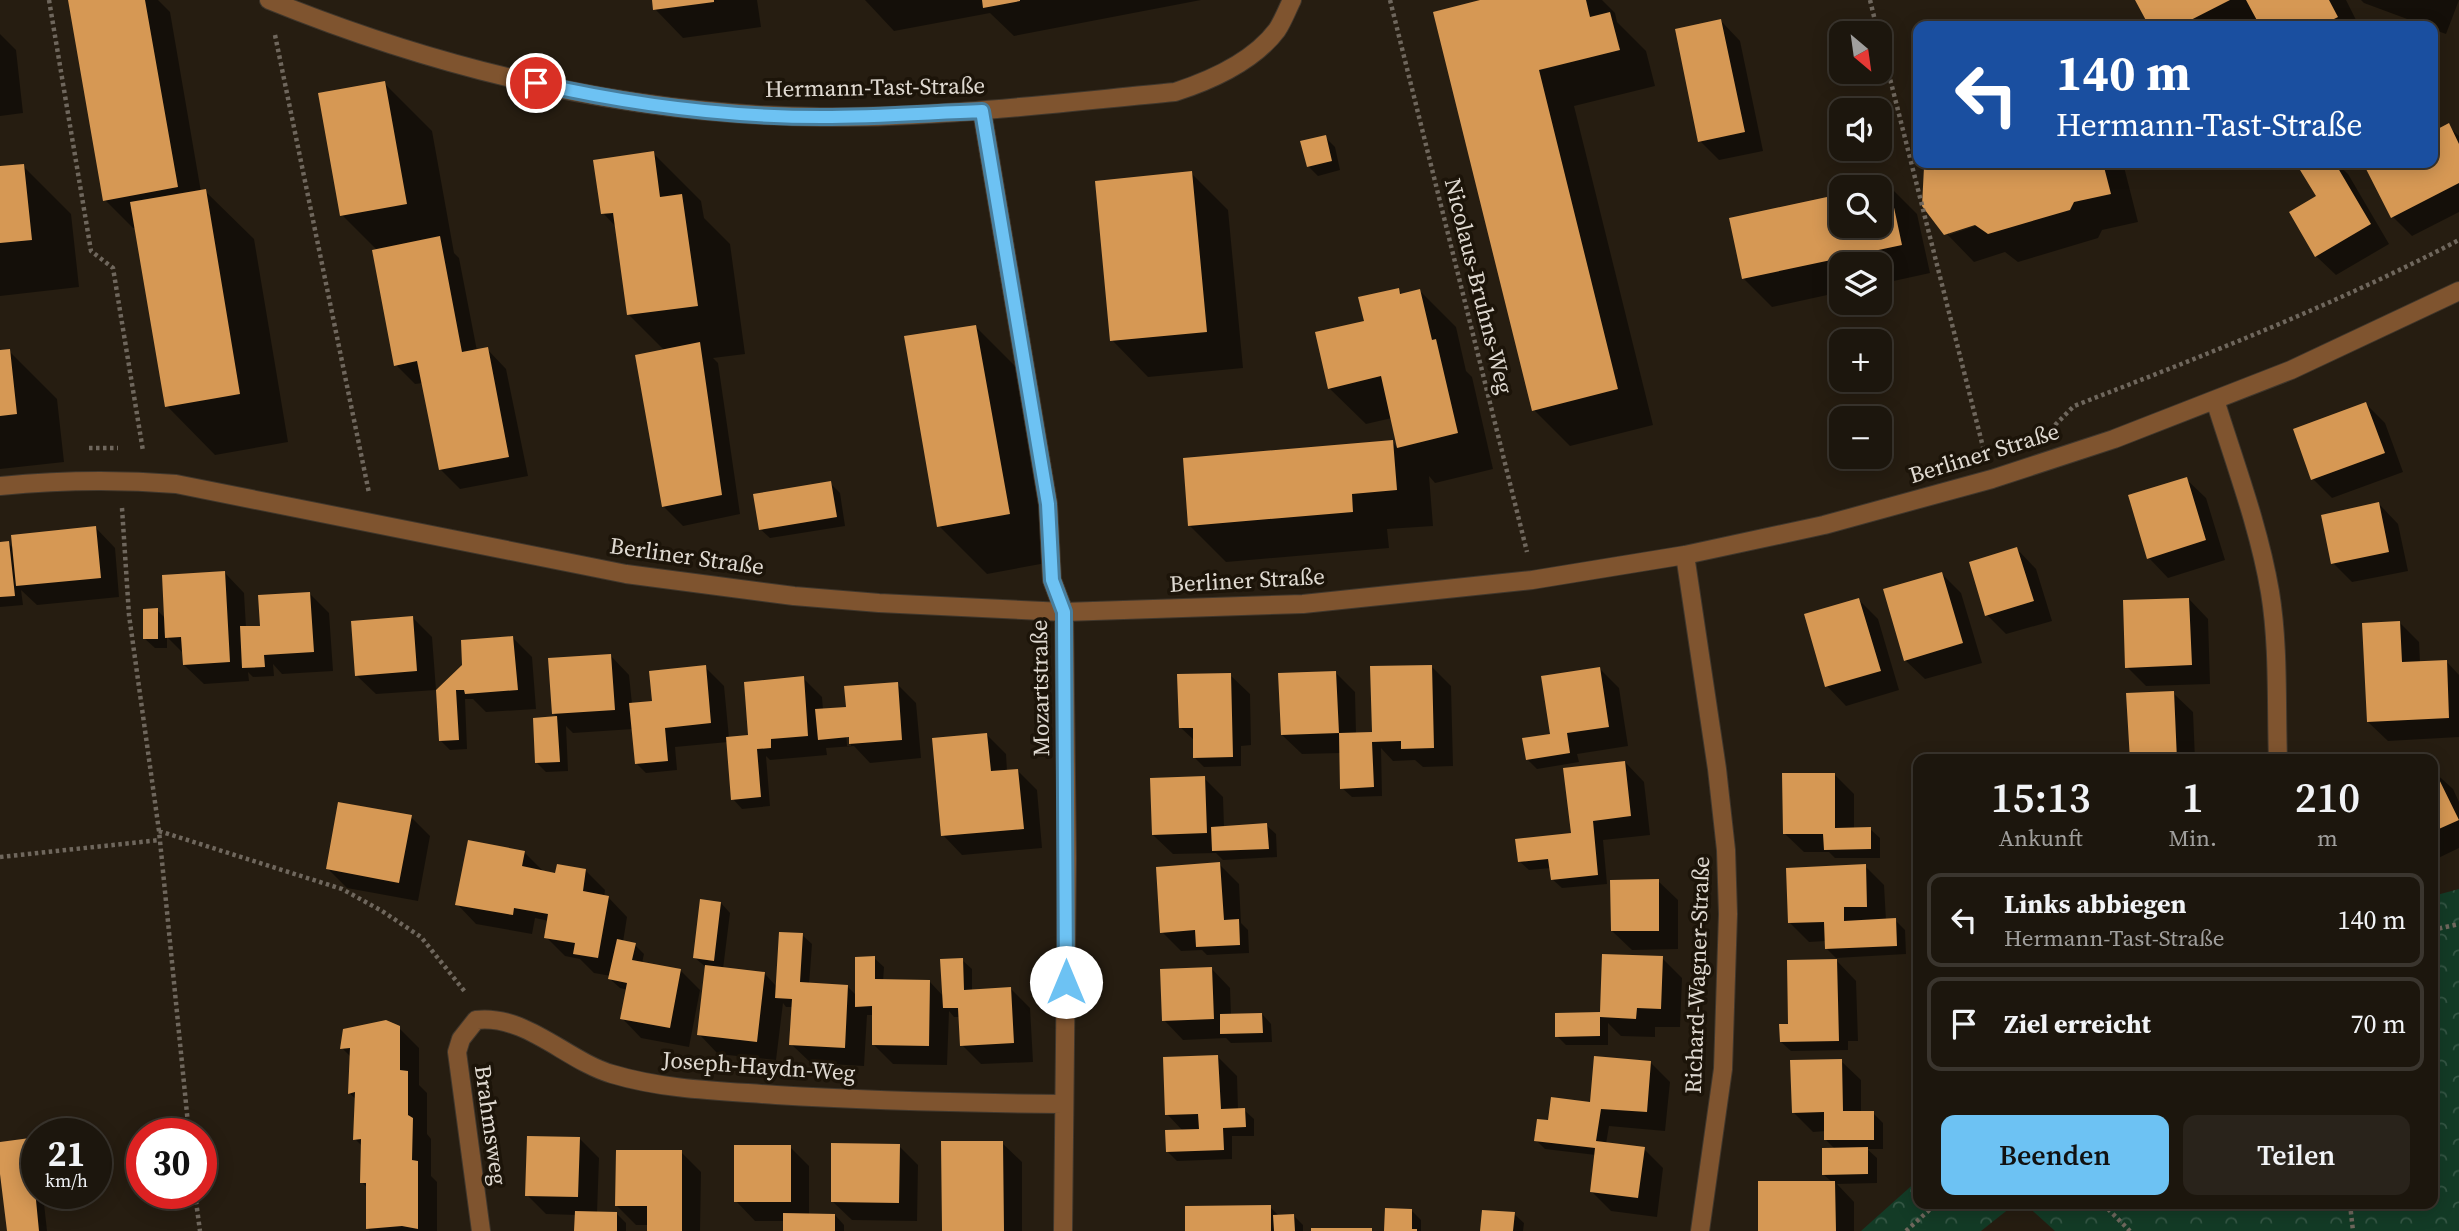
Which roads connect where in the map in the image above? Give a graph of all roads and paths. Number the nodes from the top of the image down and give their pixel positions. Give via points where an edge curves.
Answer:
1 (50, 0) edge
2 (269, 0) edge
3 (1292, 0) edge
4 (1390, 0) edge
5 (1870, 0) edge
6 (1875, 21) edge
7 (273, 27) dead end
8 (1891, 84) edge
9 (982, 111) junction
10 (2459, 240) edge
11 (2459, 291) edge
12 (2215, 400) junction
13 (2053, 427) dead end
14 (1996, 447) dead end
15 (79, 448) dead end
16 (121, 449) dead end
17 (132, 450) dead end
18 (143, 451) junction
19 (1984, 451) junction
20 (155, 453) dead end
21 (1973, 454) dead end
22 (121, 479) junction
23 (1992, 479) junction
24 (0, 486) edge
25 (356, 491) dead end
26 (369, 494) junction
27 (381, 496) dead end
28 (1514, 555) dead end
29 (1685, 555) junction
30 (1064, 612) junction
31 (2278, 754) edge
32 (159, 831) junction
33 (160, 840) junction
34 (0, 857) edge
35 (2459, 925) edge
36 (2438, 929) edge
37 (487, 1019) junction
38 (1064, 1104) junction
39 (187, 1118) edge
40 (197, 1209) edge
41 (1930, 1209) edge
42 (2108, 1209) edge
43 (2351, 1209) edge
44 (200, 1231) edge
45 (481, 1231) edge
46 (1063, 1231) edge
47 (1700, 1231) edge
48 (1906, 1231) edge
49 (2130, 1231) edge
50 (2353, 1231) edge

1 - 18 path via 91,251 113,268
2 - 9 street, Hermann-Tast-Straße via 387,44 467,67 654,105 821,117
3 - 9 street, Hermann-Tast-Straße via 1277,29 1261,46 1230,70 1203,83 1175,92
4 - 28 path, Nicolaus-Bruhns-Weg via 1527,554
5 - 6 path
7 - 26 path
8 - 19 path
9 - 30 street, Mozartstraße via 1048,504 1052,580
10 - 13 path via 2269,329 2074,406
11 - 12 street, Berliner Straße via 2291,370
12 - 23 street, Berliner Straße
12 - 31 street via 2263,555 2274,640
14 - 19 path
15 - 16 path
17 - 18 path
18 - 20 path
19 - 21 path
19 - 23 path
22 - 24 street, Berliner Straße
22 - 30 street, Berliner Straße via 239,495 436,538 686,583 867,602
22 - 32 path via 129,615
23 - 29 street, Berliner Straße via 1824,525
25 - 26 path
26 - 27 path
29 - 30 street, Berliner Straße via 1532,580 1303,604
29 - 47 street, Richard-Wagner-Straße via 1717,769 1728,914 1723,1069
30 - 38 street, Mozartstraße
32 - 33 path
32 - 37 path via 342,889 382,911 421,937
33 - 34 path
33 - 39 path
35 - 36 path
37 - 38 street, Joseph-Haydn-Weg via 513,1024 610,1074 660,1084 813,1097
37 - 45 street, Brahmsweg via 476,1020 457,1052
38 - 46 street, Mozartstraße
40 - 44 path
41 - 48 path
42 - 49 path
43 - 50 path

